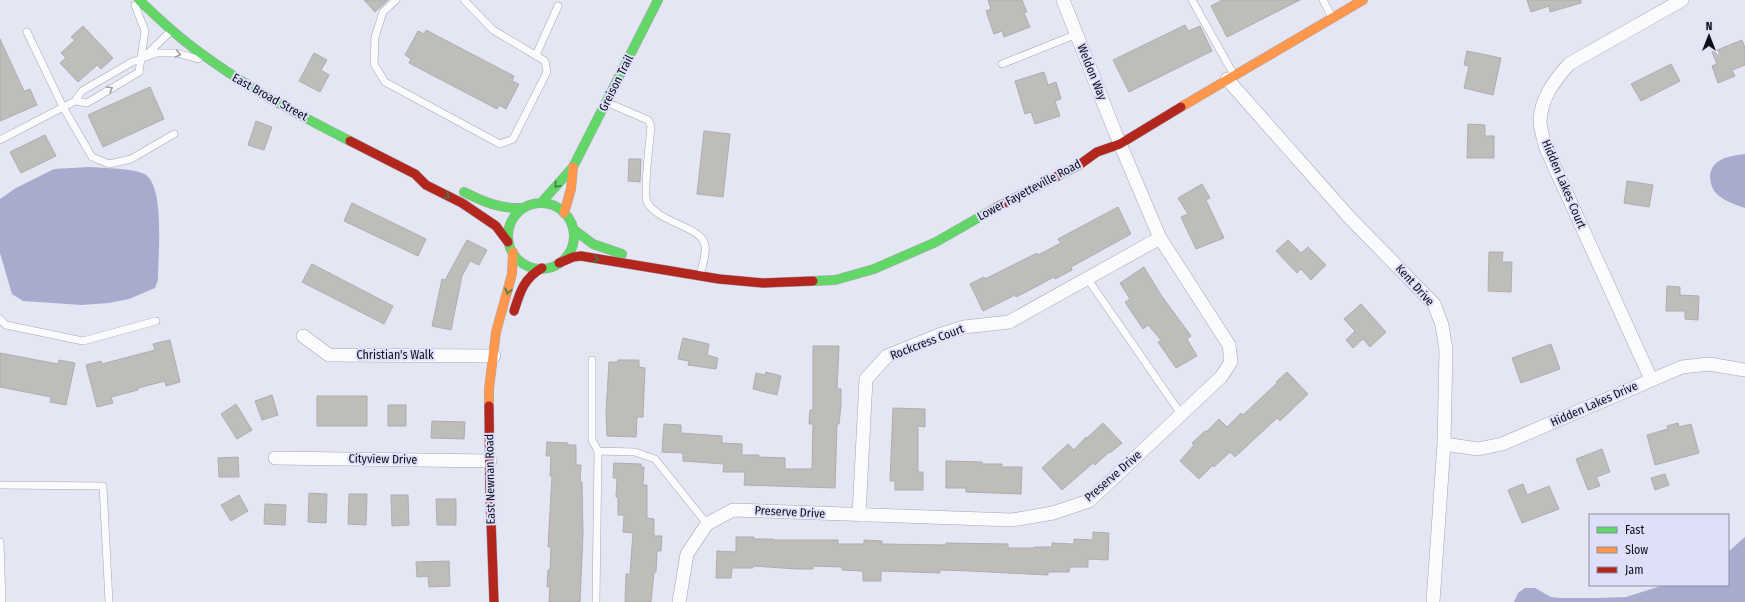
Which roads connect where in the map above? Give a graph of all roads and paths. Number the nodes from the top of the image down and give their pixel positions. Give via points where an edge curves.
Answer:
1 (133, 0) edge
2 (139, 0) edge
3 (396, 0) edge
4 (464, 0) edge
5 (658, 0) edge
6 (1063, 0) edge
7 (1192, 0) edge
8 (1323, 0) edge
9 (1363, 0) edge
10 (1682, 0) edge
11 (558, 6) dead end
12 (1333, 17) junction
13 (171, 31) junction
14 (27, 32) dead end
15 (1077, 34) junction
16 (536, 55) junction
17 (142, 59) junction
18 (214, 64) junction
19 (1002, 64) dead end
20 (1230, 77) junction
21 (75, 101) junction
22 (606, 102) junction
23 (64, 107) junction
24 (174, 134) dead end
25 (0, 140) edge
26 (1120, 144) junction
27 (573, 167) junction
28 (415, 174) junction
29 (431, 176) dead end
30 (458, 190) dead end
31 (541, 203) junction
32 (523, 208) junction
33 (564, 212) junction
34 (573, 229) junction
35 (1160, 238) junction
36 (508, 242) junction
37 (513, 252) junction
38 (559, 263) junction
39 (542, 268) junction
40 (667, 270) junction
41 (700, 276) junction
42 (1087, 278) junction
43 (0, 319) edge
44 (511, 320) dead end
45 (156, 321) dead end
46 (303, 336) dead end
47 (504, 340) dead end
48 (494, 356) junction
49 (592, 360) dead end
50 (1745, 370) edge
51 (1651, 380) junction
52 (1181, 414) junction
53 (1444, 444) junction
54 (598, 451) junction
55 (275, 458) dead end
56 (490, 461) junction
57 (0, 485) edge
58 (859, 516) junction
59 (707, 524) junction
60 (0, 542) edge
61 (2, 602) edge
62 (108, 602) edge
63 (494, 602) edge
64 (596, 602) edge
65 (679, 602) edge
66 (1433, 602) edge

1 - 17 lane via 145,31
2 - 13 street, East Broad Street
3 - 16 lane via 383,12 375,37 374,64 385,82 500,144 513,139 547,72 545,61
4 - 16 lane via 494,30
5 - 22 street, Greison Trail
6 - 15 street, Weldon Way
7 - 20 lane
8 - 12 lane
9 - 12 street, Lower Fayetteville Road
10 - 51 street, Hidden Lakes Court via 1569,64 1555,80 1544,99 1540,122 1546,148
11 - 16 lane
12 - 20 street, Lower Fayetteville Road
13 - 17 lane
13 - 18 street, East Broad Street
14 - 23 lane
15 - 19 lane
15 - 26 street, Weldon Way
17 -> 18 lane via 157,53 177,53
17 - 21 lane via 132,62 82,91
21 -> 17 lane via 87,103 139,72
18 - 28 street, East Broad Street via 264,96
20 - 26 street, Lower Fayetteville Road
20 - 53 street, Kent Drive via 1349,217 1434,304 1442,325 1446,350
21 - 23 lane
22 - 27 street, Greison Trail
22 - 41 lane via 648,120 651,126 645,188 647,201 655,211 699,236 704,243 705,253
23 - 24 lane via 92,157 108,164 131,159
23 - 25 lane
26 - 35 street, Preserve Drive
26 - 41 street, Lower Fayetteville Road via 1097,152 1079,165 987,212 936,242 874,269 835,280 792,282
27 -> 31 street, Greison Trail
27 - 33 street, Greison Trail via 571,188
28 - 29 street, East Broad Street
28 -> 36 street, East Broad Street via 426,185 462,203 496,226
30 - 32 street via 492,206 506,209
31 - 32 street
31 - 33 street via 553,205
32 - 36 street via 510,223
33 - 34 street
34 - 38 street via 571,248
34 - 40 street, Lower Fayetteville Road via 593,244
35 - 42 street, Rockcress Court
35 - 52 street, Preserve Drive via 1229,345 1231,362 1221,377
36 - 37 street, East Broad Street
37 - 39 street, East Broad Street via 525,264
37 -> 48 street, East Newnan Road via 512,274 496,332
38 - 39 street
38 -> 40 street, Lower Fayetteville Road via 581,256
39 - 44 street via 531,273 526,279
40 - 41 street, Lower Fayetteville Road
42 - 52 lane
42 - 58 street, Rockcress Court via 1009,322 964,327 887,356 866,379
43 - 45 lane via 6,325 83,341
46 - 48 street, Christian's Walk via 329,355
47 - 48 street, East Newnan Road
48 - 56 street, East Newnan Road via 489,389
49 - 54 lane via 592,440
50 - 51 street, Hidden Lakes Drive via 1709,364 1682,367
51 - 53 street, Hidden Lakes Drive via 1502,444 1478,450
52 - 58 street, Preserve Drive via 1089,501 1053,512 1012,520
53 - 66 street, Kent Drive
54 - 59 lane via 635,452 655,460
54 - 64 lane
55 - 56 street, Cityview Drive
56 - 63 street, East Newnan Road
57 - 62 lane via 103,486
58 - 59 street, Preserve Drive via 733,510
59 - 65 street, Preserve Drive via 687,554
60 - 61 lane

